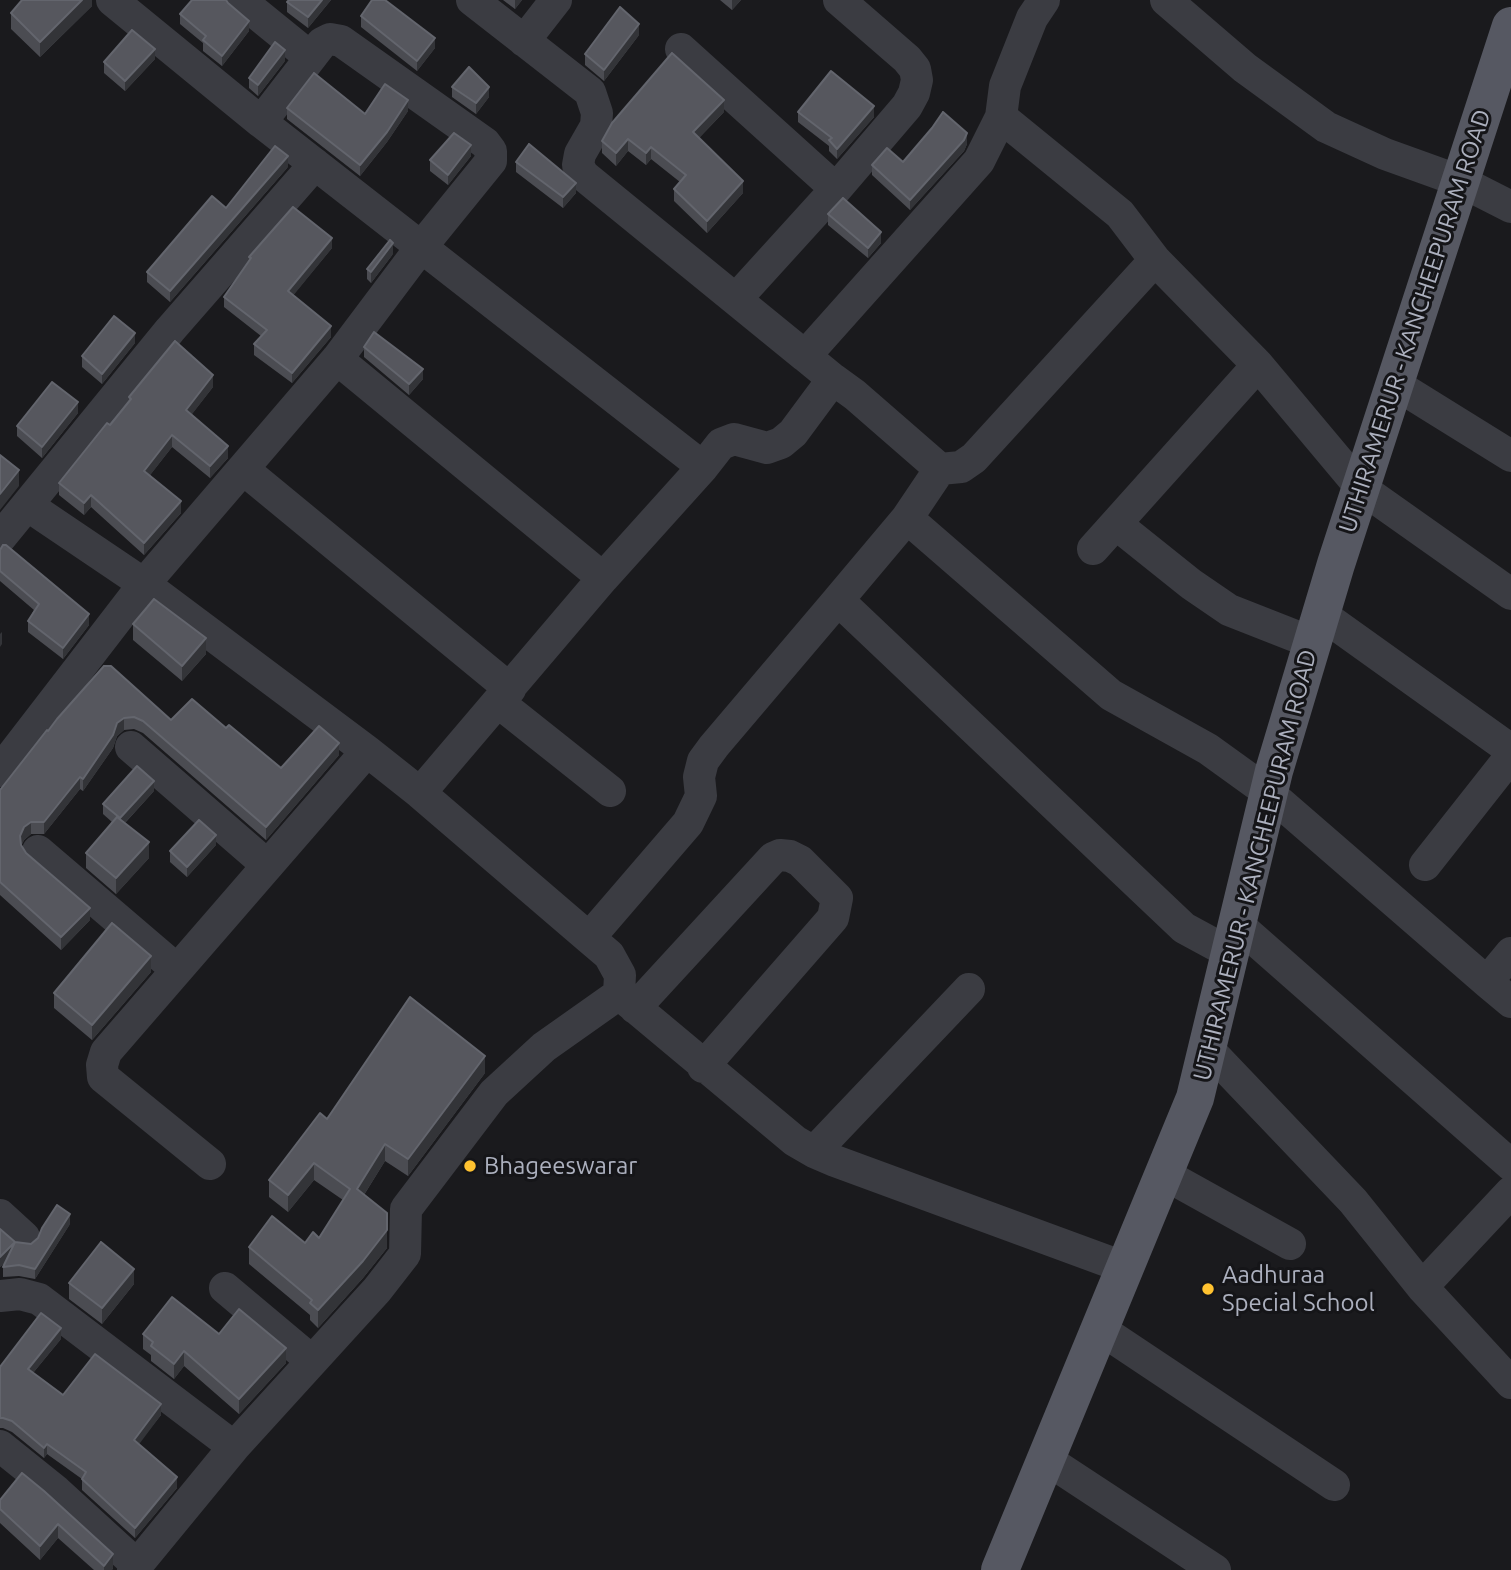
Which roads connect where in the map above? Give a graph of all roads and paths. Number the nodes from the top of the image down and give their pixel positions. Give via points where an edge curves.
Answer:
1 (240, 0) edge
2 (472, 0) edge
3 (556, 0) edge
4 (839, 0) edge
5 (1044, 0) edge
6 (1166, 0) edge
7 (124, 4) edge
8 (1509, 39) edge
9 (524, 41) junction
10 (681, 49) dead end
11 (310, 57) junction
12 (1001, 117) junction
13 (261, 122) junction
14 (315, 164) junction
15 (1460, 181) junction
16 (836, 188) junction
17 (1511, 207) edge
18 (422, 246) junction
19 (1155, 260) junction
20 (736, 299) junction
21 (805, 356) junction
22 (337, 359) junction
23 (1258, 365) junction
24 (833, 379) junction
25 (1393, 389) junction
26 (1511, 456) edge
27 (703, 467) junction
28 (940, 469) junction
29 (243, 470) junction
30 (1366, 473) junction
31 (27, 505) junction
32 (907, 518) junction
33 (1116, 524) junction
34 (0, 538) edge
35 (1093, 549) dead end
36 (603, 578) junction
37 (144, 584) junction
38 (1511, 594) edge
39 (838, 600) junction
40 (1317, 628) junction
41 (504, 696) junction
42 (131, 747) dead end
43 (1511, 750) edge
44 (367, 751) junction
45 (1511, 756) edge
46 (0, 771) edge
47 (610, 791) dead end
48 (420, 793) junction
49 (1269, 793) junction
50 (38, 851) dead end
51 (267, 865) junction
52 (1425, 865) dead end
53 (589, 938) junction
54 (1234, 939) junction
55 (1511, 953) edge
56 (176, 969) junction
57 (1487, 982) junction
58 (969, 989) dead end
59 (627, 1001) junction
60 (1511, 1002) edge
61 (1208, 1049) junction
62 (703, 1067) junction
63 (814, 1152) junction
64 (210, 1164) dead end
65 (1511, 1165) edge
66 (1164, 1174) junction
67 (1511, 1192) edge
68 (0, 1215) edge
69 (23, 1237) dead end
70 (1290, 1244) dead end
71 (1126, 1268) junction
72 (1422, 1287) junction
73 (225, 1288) dead end
74 (0, 1296) edge
75 (1100, 1329) junction
76 (313, 1361) junction
77 (1511, 1383) edge
78 (0, 1446) edge
79 (234, 1447) junction
80 (1046, 1459) junction
81 (1334, 1485) dead end
82 (135, 1567) edge
83 (1000, 1570) edge
84 (1214, 1570) edge

1 - 11 street
2 - 9 street
3 - 9 street
4 - 16 street via 907,59 917,80 907,106
5 - 12 street via 1005,86
6 - 15 street via 1245,68 1326,127
7 - 13 street
8 - 15 main road, UTHIRAMERUR - KANCHEEPURAM ROAD
9 - 20 street via 590,92 595,103 596,126 578,165 583,175
10 - 16 street
11 - 13 street
11 - 18 street via 322,43 341,41 491,151 491,161
12 - 19 street via 1120,214
12 - 21 street via 979,160
13 - 14 street
14 - 18 street
14 - 31 street via 170,330
15 - 17 street
15 - 25 main road, UTHIRAMERUR - KANCHEEPURAM ROAD
16 - 20 street
18 - 22 street
18 - 27 street
19 - 23 street
19 - 28 street via 974,458 961,467
20 - 21 street
21 - 24 street
22 - 29 street
22 - 36 street
23 - 30 street
23 - 33 street
24 - 27 street via 781,443 767,448 734,439 721,444
24 - 28 street
25 - 26 street
25 - 30 main road, UTHIRAMERUR - KANCHEEPURAM ROAD
27 - 36 street
28 - 32 street
29 - 37 street
29 - 41 street
30 - 38 street
30 - 40 main road, UTHIRAMERUR - KANCHEEPURAM ROAD
31 - 34 street
31 - 37 street
32 - 39 street
32 - 49 street via 1111,695 1208,749
33 - 35 street
33 - 40 street via 1230,610
36 - 41 street
37 - 44 street
37 - 46 street
39 - 53 street via 714,746 703,761 701,796 688,823
39 - 54 street via 1184,928
40 - 43 street
40 - 49 main road, UTHIRAMERUR - KANCHEEPURAM ROAD
41 - 47 street
41 - 48 street
42 - 51 street
44 - 48 street
44 - 51 street
45 - 52 street
48 - 53 street
49 - 54 main road, UTHIRAMERUR - KANCHEEPURAM ROAD
49 - 57 street
50 - 56 street
51 - 56 street
53 - 59 street via 609,955
54 - 61 main road, UTHIRAMERUR - KANCHEEPURAM ROAD
54 - 65 street
55 - 57 street
56 - 64 street via 106,1052 103,1077
57 - 60 street
58 - 63 street
59 - 62 street
59 - 62 street via 773,858 790,856 800,861 837,898 833,918
59 - 76 street via 544,1047 495,1093 406,1209 405,1254
61 - 66 main road, UTHIRAMERUR - KANCHEEPURAM ROAD via 1195,1098
61 - 72 street via 1353,1200
62 - 63 street
63 - 71 street
66 - 70 street
66 - 71 main road, UTHIRAMERUR - KANCHEEPURAM ROAD
67 - 72 street
68 - 69 street
71 - 75 main road, UTHIRAMERUR - KANCHEEPURAM ROAD
72 - 77 street
73 - 76 street
74 - 79 street via 20,1294 39,1299
75 - 80 main road, UTHIRAMERUR - KANCHEEPURAM ROAD
75 - 81 street
76 - 79 street
78 - 82 street via 56,1491
79 - 82 street
80 - 83 main road, UTHIRAMERUR - KANCHEEPURAM ROAD
80 - 84 street

